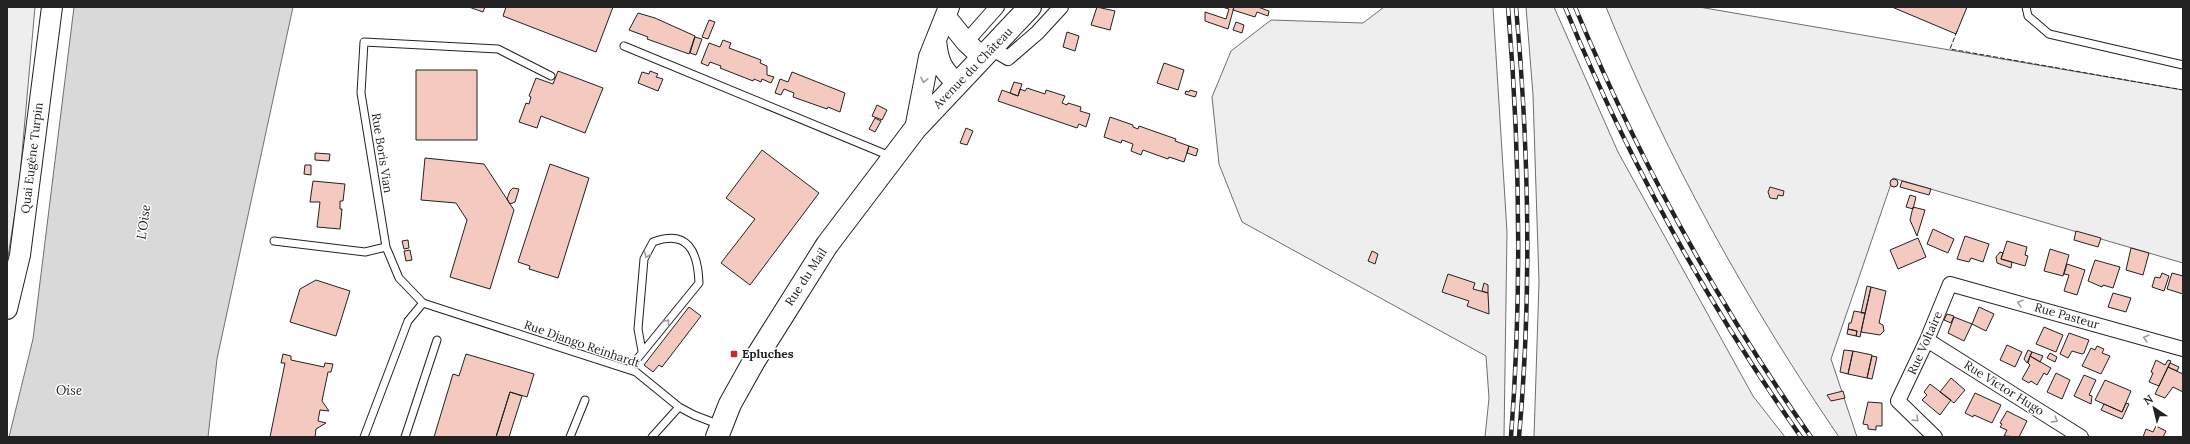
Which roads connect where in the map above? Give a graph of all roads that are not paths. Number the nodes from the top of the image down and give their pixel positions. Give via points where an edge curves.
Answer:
1 (52, 7) edge
2 (997, 7) edge
3 (1030, 7) edge
4 (1061, 7) edge
5 (2026, 7) edge
6 (947, 12) edge
7 (936, 40) junction
8 (966, 42) junction
9 (624, 46) dead end
10 (987, 53) junction
11 (2183, 66) edge
12 (551, 76) dead end
13 (958, 84) junction
14 (915, 129) junction
15 (893, 158) junction
16 (274, 240) dead end
17 (386, 247) junction
18 (1950, 284) joint
19 (423, 303) junction
20 (7, 309) edge
21 (437, 340) dead end
22 (1927, 340) junction
23 (2183, 349) edge
24 (642, 352) junction
25 (629, 369) junction
26 (585, 400) dead end
27 (679, 407) junction
28 (720, 431) edge
29 (366, 436) edge
30 (405, 437) edge
31 (570, 437) edge
32 (652, 437) edge
33 (1935, 437) edge
34 (2081, 437) edge

1 - 20 main road, Quai Eugène Turpin via 20,255
2 - 8 street
3 - 10 main road, Avenue du Château
4 - 10 street via 1037,34 1008,58
5 - 11 lane via 2028,16 2049,34
6 - 7 main road
6 - 8 main road
7 - 13 main road via 937,57 945,73
7 -> 14 main road via 929,57
8 - 10 main road
9 - 15 lane
10 - 13 main road, Avenue du Château
12 - 17 lane, Rue Boris Vian via 498,49 364,42 361,93
13 - 14 main road, Avenue du Château
14 - 15 main road, Rue du Mail
15 - 28 main road, Rue du Mail via 827,245 783,313 730,404
16 - 17 lane via 365,252
17 - 19 lane, Rue Boris Vian via 399,278
18 - 22 street, Rue Voltaire
23 -> 18 street, Rue Pasteur
19 - 25 lane, Rue Django Reinhardt
19 - 29 lane via 408,321
21 - 30 lane
22 -> 33 street, Rue Voltaire via 1898,401
22 -> 34 street, Rue Victor Hugo
24 -> 24 lane via 699,283 693,250 682,240 665,238 653,242 644,259 638,329
24 - 25 lane
25 - 27 lane, Rue Django Reinhardt
26 - 31 lane
27 - 28 lane, Rue Django Reinhardt
27 - 32 lane

